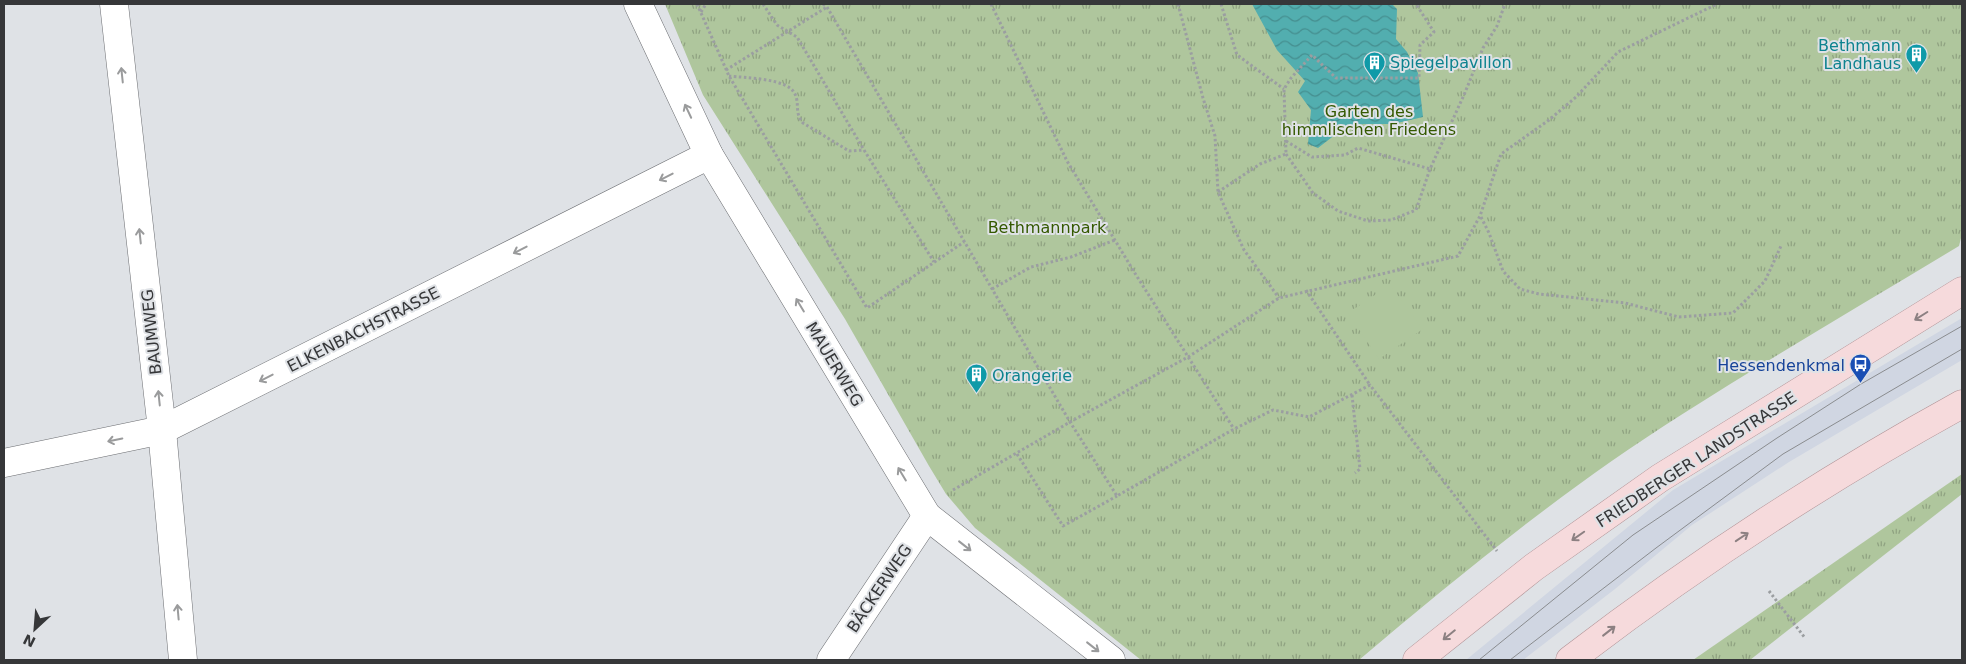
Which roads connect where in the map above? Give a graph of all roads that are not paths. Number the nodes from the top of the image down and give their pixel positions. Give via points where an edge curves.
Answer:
1 (114, 4) edge
2 (638, 4) edge
3 (709, 155) junction
4 (1962, 291) edge
5 (1962, 404) edge
6 (1962, 424) edge
7 (162, 430) junction
8 (1895, 441) junction
9 (4, 463) edge
10 (927, 516) junction
11 (183, 660) edge
12 (831, 660) edge
13 (1111, 660) edge
14 (1417, 660) edge
15 (1570, 660) edge

7 -> 1 street, BAUMWEG
3 -> 2 street, MAUERWEG
3 -> 7 street, ELKENBACHSTRASSE
10 -> 3 street, MAUERWEG
4 -> 14 main road, FRIEDBERGER LANDSTRASSE via 1660,478 1534,567
5 - 8 main road
6 - 8 main road
7 -> 9 street, ELKENBACHSTRASSE
11 -> 7 street, BAUMWEG
15 -> 8 main road via 1727,547
10 - 12 street, BÄCKERWEG
10 -> 13 street, MAUERWEG

